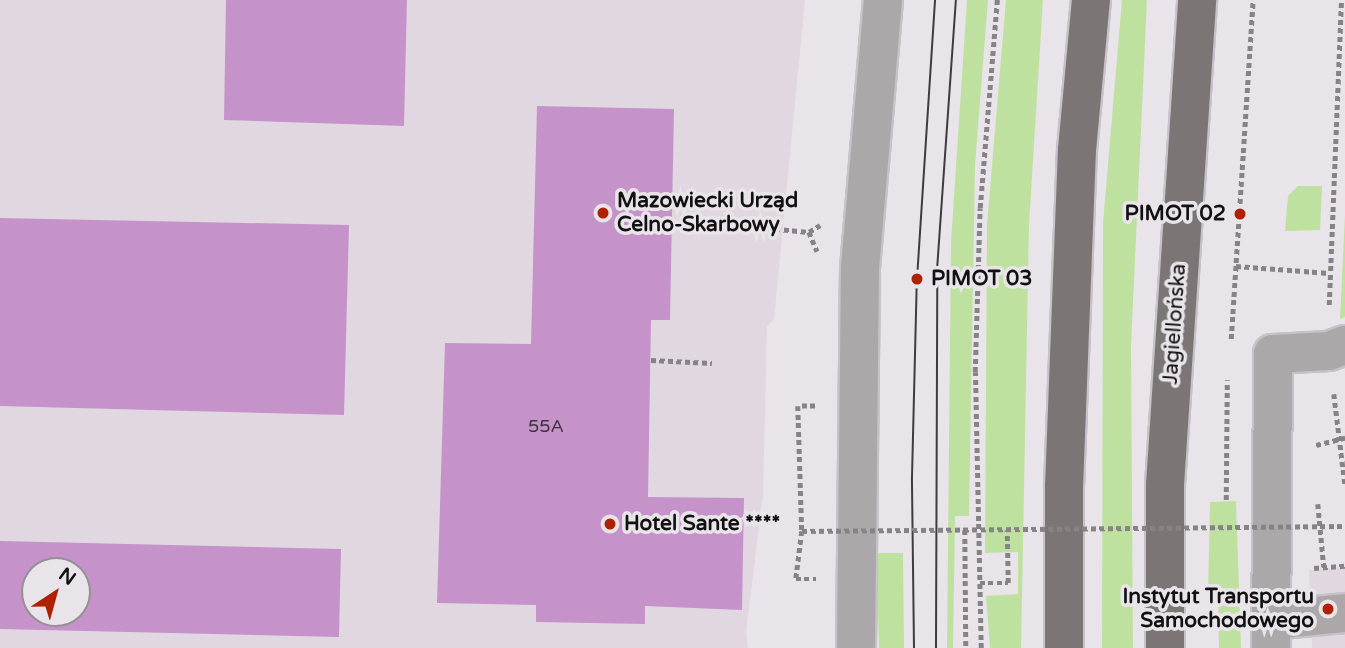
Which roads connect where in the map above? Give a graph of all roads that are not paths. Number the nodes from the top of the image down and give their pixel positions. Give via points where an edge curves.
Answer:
1 (883, 0) edge
2 (1091, 0) edge
3 (1196, 0) edge
4 (1337, 348) edge
5 (1345, 613) edge
6 (1271, 634) edge
7 (856, 648) edge
8 (1064, 648) edge
9 (1165, 648) edge

1 - 7 street via 860,268
2 - 8 main road via 1077,150 1064,487
3 - 9 main road, Jagiellońska via 1165,485
4 - 6 street via 1273,354
5 - 6 street

